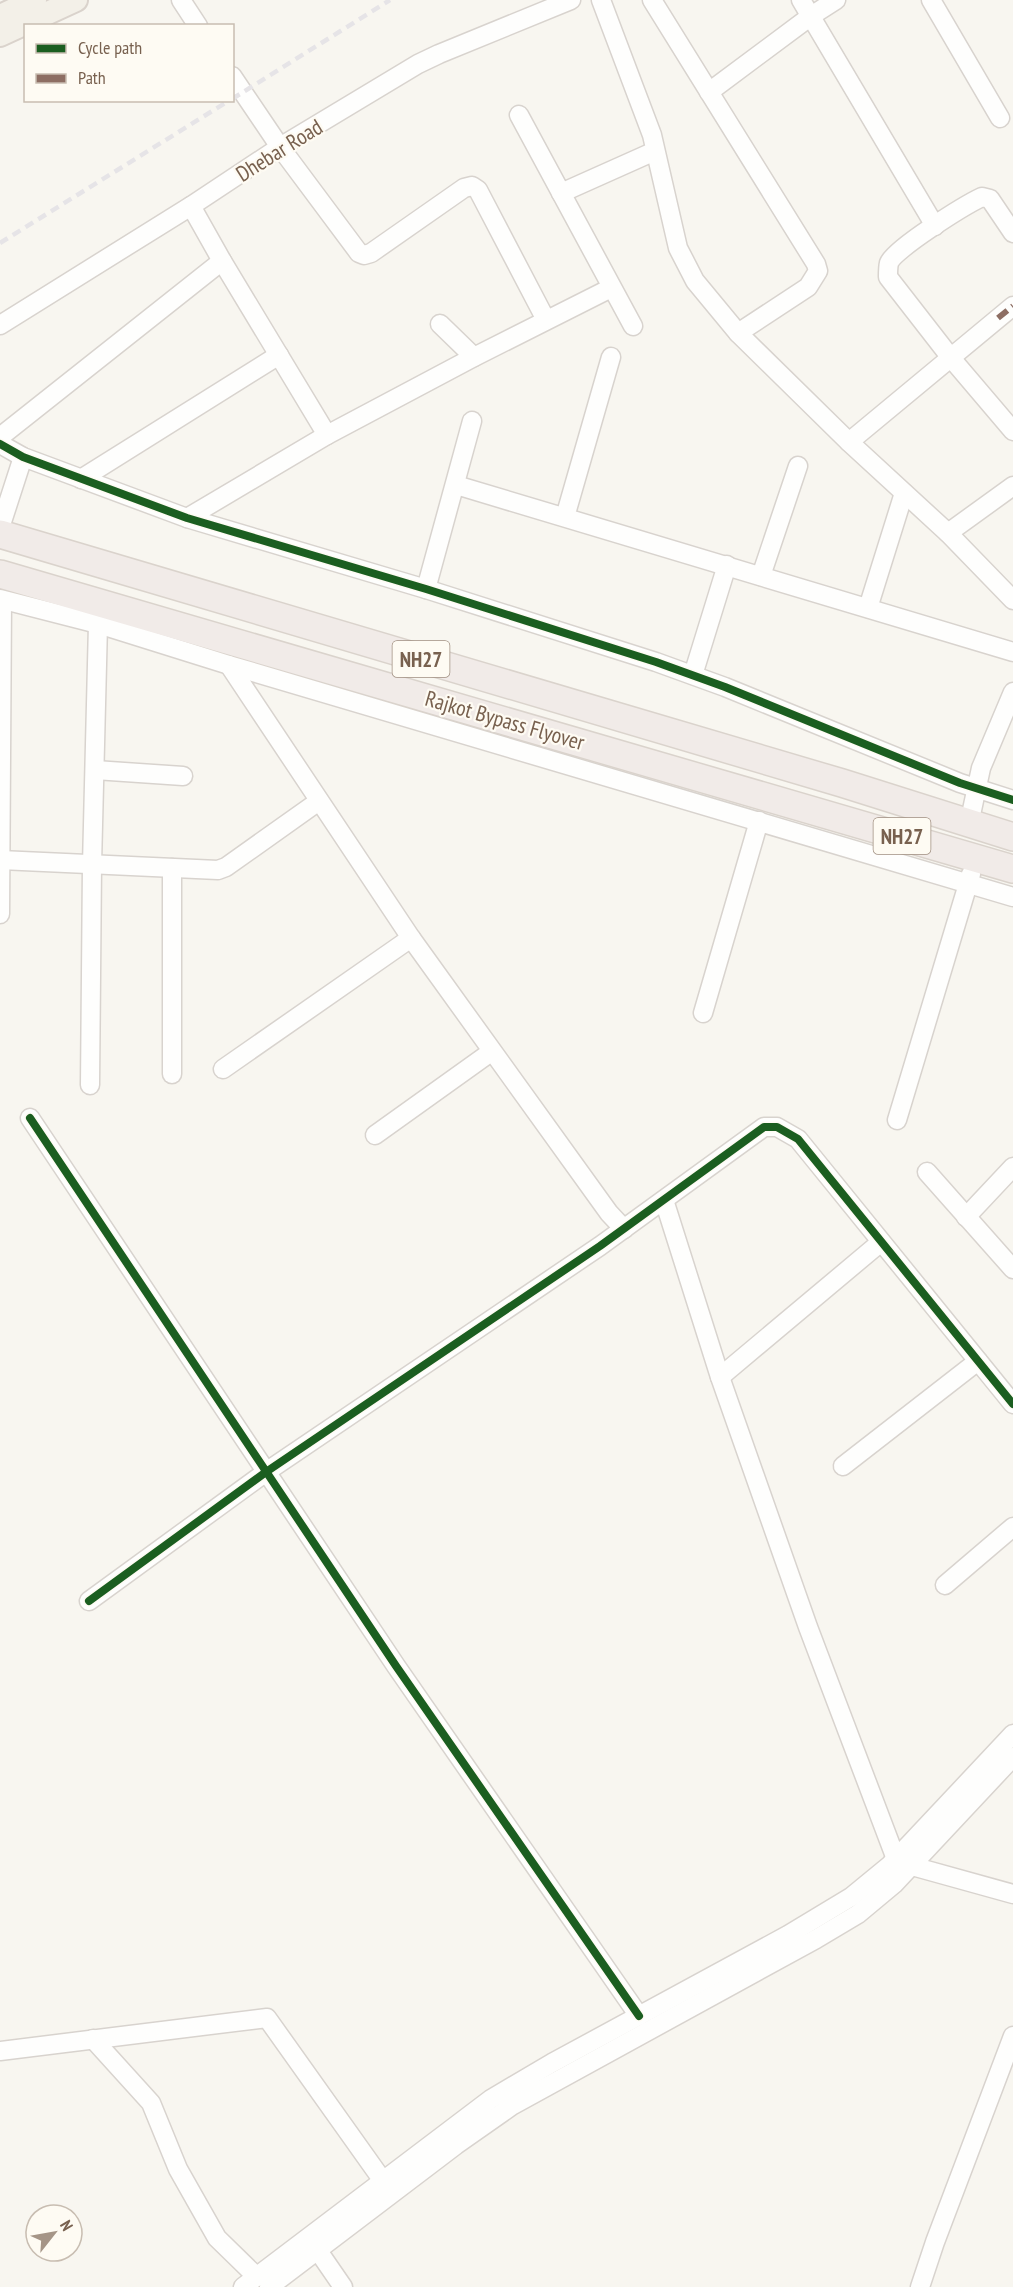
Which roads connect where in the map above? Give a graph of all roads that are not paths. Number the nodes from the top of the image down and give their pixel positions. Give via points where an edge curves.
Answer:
1 (35, 0) edge
2 (76, 0) edge
3 (181, 0) edge
4 (571, 0) edge
5 (601, 0) edge
6 (652, 0) edge
7 (801, 0) edge
8 (836, 0) edge
9 (931, 0) edge
10 (0, 16) edge
11 (811, 16) junction
12 (197, 24) edge
13 (0, 35) edge
14 (234, 79) edge
15 (709, 92) junction
16 (519, 115) dead end
17 (1000, 118) dead end
18 (280, 147) junction
19 (656, 151) junction
20 (561, 193) junction
21 (191, 206) junction
22 (935, 226) junction
23 (1013, 233) edge
24 (222, 261) junction
25 (611, 288) junction
26 (1013, 306) edge
27 (546, 321) junction
28 (440, 324) dead end
29 (0, 325) edge
30 (633, 326) dead end
31 (738, 333) junction
32 (279, 354) junction
33 (474, 357) junction
34 (611, 357) dead end
35 (951, 358) junction
36 (472, 422) dead end
37 (1013, 431) edge
38 (327, 435) junction
39 (0, 436) edge
40 (849, 442) junction
41 (0, 444) edge
42 (23, 458) junction
43 (798, 466) dead end
44 (81, 479) junction
45 (456, 485) junction
46 (1013, 486) edge
47 (904, 493) junction
48 (565, 517) junction
49 (187, 518) junction
50 (0, 528) edge
51 (948, 533) junction
52 (0, 534) edge
53 (727, 565) junction
54 (761, 576) junction
55 (426, 589) junction
56 (1, 591) edge
57 (1013, 600) edge
58 (868, 608) junction
59 (98, 624) junction
60 (1013, 652) edge
61 (229, 665) junction
62 (693, 675) junction
63 (1013, 692) edge
64 (95, 770) junction
65 (183, 776) dead end
66 (976, 789) junction
67 (1013, 800) edge
68 (319, 801) junction
69 (759, 820) junction
70 (969, 824) junction
71 (1013, 837) edge
72 (975, 858) junction
73 (1, 860) edge
74 (92, 865) junction
75 (172, 867) junction
76 (1013, 869) edge
77 (968, 884) junction
78 (1013, 897) edge
79 (0, 914) edge
80 (411, 938) junction
81 (703, 1012) dead end
82 (491, 1052) junction
83 (223, 1069) dead end
84 (172, 1074) dead end
85 (90, 1085) dead end
86 (30, 1118) dead end
87 (897, 1120) dead end
88 (375, 1135) dead end
89 (1013, 1167) edge
90 (927, 1172) dead end
91 (664, 1200) junction
92 (966, 1217) junction
93 (624, 1229) junction
94 (881, 1242) junction
95 (1013, 1269) edge
96 (978, 1361) junction
97 (720, 1377) junction
98 (1013, 1404) edge
99 (843, 1466) dead end
100 (266, 1472) junction
101 (1013, 1527) edge
102 (945, 1585) dead end
103 (89, 1601) dead end
104 (1013, 1734) edge
105 (1013, 1757) edge
106 (904, 1862) junction
107 (1013, 1894) edge
108 (639, 2016) junction
109 (1013, 2036) edge
110 (93, 2039) junction
111 (0, 2051) edge
112 (1008, 2064) edge
113 (383, 2181) junction
114 (313, 2244) junction
115 (256, 2284) edge
116 (343, 2287) edge
117 (920, 2287) edge

1 - 10 main road
2 - 13 main road
3 - 12 street
4 - 18 street, Dhebar Road via 439,54
5 - 19 street
6 - 15 street
7 - 11 street
8 - 11 street
9 - 17 street
11 - 15 street
11 - 22 street
14 - 18 street
15 - 31 street via 818,272 808,287
16 - 20 street
18 - 21 street, Dhebar Road
18 - 27 street via 354,249 364,255 472,186 492,214
19 - 20 street
19 - 31 street via 684,263
20 - 25 street
21 - 24 street
21 - 29 street, Dhebar Road
22 - 23 street via 982,197 990,199
22 - 35 street via 889,262 888,278
24 - 32 street
24 - 39 street
25 - 27 street
25 - 30 street
26 - 35 street
27 - 33 street
28 - 33 street
31 - 40 street
32 - 38 street
32 - 44 street
33 - 38 street
34 - 48 street
35 - 37 street
35 - 40 street
36 - 45 street
38 - 49 street
40 - 47 street
41 - 42 street
42 - 44 street
42 - 50 street
43 - 54 street
44 - 49 street
45 - 48 street
45 - 55 street
46 - 51 street
47 - 51 street
47 - 58 street
48 - 53 street
49 - 55 street
51 - 57 street
52 - 70 highway, Rajkot Bypass Flyover / NH27
53 - 54 street
53 - 62 street
54 - 58 street
55 - 62 street
56 - 59 street
56 - 72 highway, Rajkot Bypass Flyover / NH27
56 - 73 street
58 - 60 street
59 - 61 street
59 - 64 street
61 - 68 street
61 - 69 street
62 - 66 street
63 - 66 street via 988,749
64 - 65 street
64 - 74 street
66 - 67 street
66 - 70 street
68 - 75 street via 226,867
68 - 80 street
69 - 77 street
69 - 81 street
70 - 71 highway, NH27
72 - 76 highway, NH27
72 - 77 street
73 - 74 street
73 - 79 street
74 - 75 street
74 - 85 street
75 - 84 street
77 - 78 street
77 - 87 street
80 - 82 street
80 - 83 street
82 - 88 street
82 - 93 street
86 - 100 street
89 - 92 street
90 - 92 street
91 - 93 street
91 - 94 street via 764,1127 777,1127 798,1139
91 - 97 street
92 - 95 street
93 - 100 street
94 - 96 street
94 - 97 street
96 - 98 street
96 - 99 street
97 - 106 street via 808,1627
100 - 103 street
100 - 108 street
101 - 102 street
104 - 106 street
105 - 106 street
106 - 107 street
106 - 108 street via 832,1910
106 - 114 street via 874,1901 842,1924 513,2105
108 - 113 street via 491,2099
109 - 112 street
110 - 111 street
110 - 113 street via 267,2018
110 - 115 street via 151,2103 178,2169 218,2238
112 - 117 street
113 - 114 street
114 - 115 street
114 - 116 street

